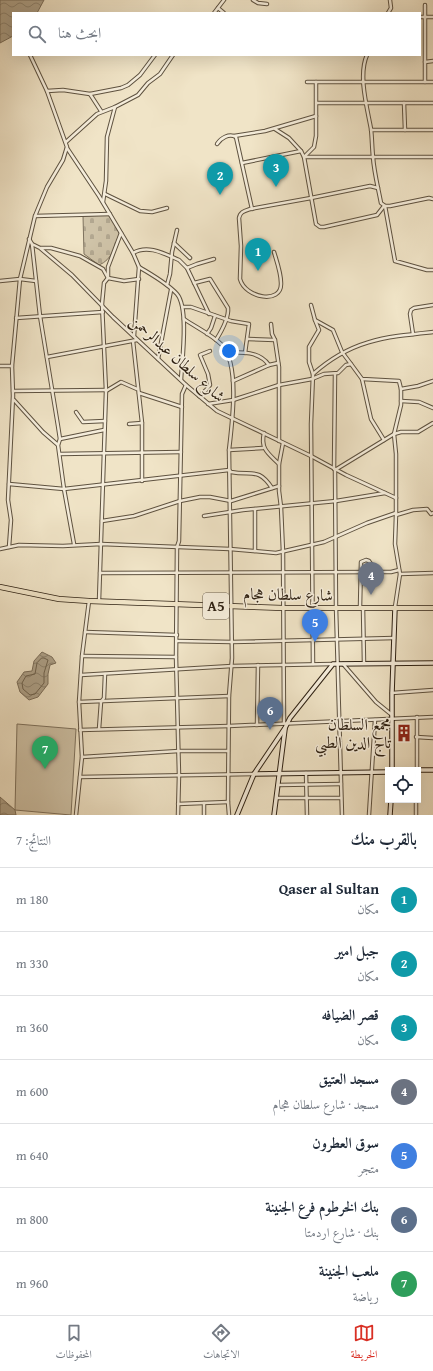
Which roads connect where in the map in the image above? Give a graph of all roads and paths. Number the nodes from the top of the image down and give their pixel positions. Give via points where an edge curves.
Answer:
1 (224, 0) edge
2 (253, 0) edge
3 (390, 0) edge
4 (268, 4) dead end
5 (425, 5) dead end
6 (218, 8) junction
7 (215, 12) edge
8 (223, 12) edge
9 (389, 12) edge
10 (421, 17) edge
11 (425, 17) junction
12 (433, 17) edge
13 (30, 56) edge
14 (154, 56) edge
15 (172, 56) edge
16 (367, 56) edge
17 (424, 62) junction
18 (433, 62) edge
19 (307, 82) dead end
20 (316, 82) junction
21 (364, 82) junction
22 (425, 82) junction
23 (433, 82) edge
24 (48, 91) junction
25 (90, 94) junction
26 (316, 103) junction
27 (366, 103) junction
28 (404, 103) junction
29 (433, 103) edge
30 (115, 106) junction
31 (101, 111) junction
32 (316, 116) junction
33 (275, 128) junction
34 (371, 130) junction
35 (405, 130) junction
36 (433, 130) edge
37 (234, 136) junction
38 (66, 142) junction
39 (217, 144) dead end
40 (67, 147) junction
41 (301, 152) junction
42 (304, 157) junction
43 (373, 157) junction
44 (433, 157) edge
45 (242, 163) junction
46 (378, 188) junction
47 (105, 194) junction
48 (311, 198) junction
49 (433, 199) edge
50 (103, 202) junction
51 (384, 206) junction
52 (166, 208) dead end
53 (252, 208) junction
54 (110, 214) junction
55 (35, 216) junction
56 (177, 230) dead end
57 (121, 233) junction
58 (29, 239) junction
59 (174, 243) junction
60 (32, 244) junction
61 (40, 248) junction
62 (274, 252) dead end
63 (133, 253) junction
64 (171, 257) junction
65 (190, 258) dead end
66 (214, 259) dead end
67 (139, 267) junction
68 (188, 268) junction
69 (433, 270) edge
70 (108, 278) junction
71 (20, 279) junction
72 (139, 279) junction
73 (0, 281) edge
74 (36, 281) junction
75 (194, 283) junction
76 (168, 285) junction
77 (171, 290) junction
78 (102, 304) junction
79 (311, 305) dead end
80 (433, 306) edge
81 (183, 307) junction
82 (103, 312) junction
83 (210, 314) junction
84 (40, 316) junction
85 (215, 316) junction
86 (16, 318) junction
87 (184, 319) junction
88 (226, 319) junction
89 (316, 320) junction
90 (272, 324) dead end
91 (433, 332) edge
92 (207, 334) junction
93 (413, 334) junction
94 (134, 336) junction
95 (248, 339) junction
96 (137, 340) junction
97 (216, 340) junction
98 (275, 340) junction
99 (133, 341) junction
100 (104, 346) junction
101 (210, 351) dead end
102 (342, 352) junction
103 (227, 353) junction
104 (246, 353) junction
105 (48, 357) junction
106 (158, 359) junction
107 (278, 363) junction
108 (351, 364) junction
109 (269, 365) junction
110 (0, 366) edge
111 (12, 366) junction
112 (313, 374) junction
113 (335, 374) junction
114 (312, 378) junction
115 (362, 379) junction
116 (181, 381) junction
117 (233, 381) junction
118 (433, 381) edge
119 (186, 385) junction
120 (279, 385) junction
121 (137, 389) junction
122 (401, 389) junction
123 (52, 390) junction
124 (106, 390) junction
125 (13, 391) junction
126 (139, 393) junction
127 (13, 396) junction
128 (199, 396) junction
129 (233, 400) junction
130 (401, 401) junction
131 (208, 404) junction
132 (182, 407) junction
133 (433, 407) edge
134 (76, 412) dead end
135 (232, 418) junction
136 (104, 422) junction
137 (142, 423) junction
138 (433, 423) edge
139 (129, 424) dead end
140 (104, 430) junction
141 (264, 433) junction
142 (394, 434) junction
143 (60, 438) junction
144 (384, 440) junction
145 (279, 441) junction
146 (283, 443) junction
147 (58, 445) junction
148 (263, 448) junction
149 (229, 450) junction
150 (143, 452) junction
151 (181, 452) junction
152 (104, 453) junction
153 (60, 454) junction
154 (311, 456) junction
155 (279, 464) junction
156 (229, 470) junction
157 (335, 470) junction
158 (180, 477) junction
159 (142, 481) junction
160 (9, 484) junction
161 (102, 486) junction
162 (279, 486) junction
163 (272, 488) junction
164 (64, 489) junction
165 (385, 493) junction
166 (396, 498) junction
167 (230, 501) junction
168 (336, 501) junction
169 (180, 502) junction
170 (312, 504) junction
171 (281, 507) junction
172 (255, 509) junction
173 (230, 512) junction
174 (432, 513) edge
175 (396, 514) junction
176 (204, 516) dead end
177 (433, 517) edge
178 (102, 520) junction
179 (336, 536) junction
180 (74, 544) junction
181 (101, 544) junction
182 (312, 546) junction
183 (9, 547) junction
184 (177, 548) junction
185 (0, 549) edge
186 (230, 549) junction
187 (255, 551) junction
188 (282, 552) junction
189 (400, 570) junction
190 (282, 572) junction
191 (313, 572) junction
192 (337, 572) junction
193 (360, 572) junction
194 (377, 572) junction
195 (100, 573) junction
196 (231, 573) junction
197 (433, 573) edge
198 (177, 574) junction
199 (400, 574) junction
200 (0, 587) edge
201 (89, 601) junction
202 (99, 602) junction
203 (178, 604) junction
204 (231, 606) junction
205 (336, 607) junction
206 (283, 608) junction
207 (313, 608) junction
208 (361, 608) junction
209 (395, 608) junction
210 (433, 608) edge
211 (85, 632) junction
212 (177, 635) junction
213 (363, 638) junction
214 (394, 638) junction
215 (337, 639) junction
216 (283, 640) junction
217 (312, 640) junction
218 (177, 641) junction
219 (232, 642) junction
220 (82, 656) junction
221 (176, 657) junction
222 (364, 663) junction
223 (394, 663) junction
224 (433, 663) edge
225 (283, 664) junction
226 (313, 664) junction
227 (336, 664) junction
228 (343, 664) junction
229 (258, 665) junction
230 (232, 666) junction
231 (177, 668) junction
232 (82, 674) junction
233 (105, 674) junction
234 (433, 690) edge
235 (392, 692) junction
236 (229, 696) junction
237 (178, 698) junction
238 (79, 702) junction
239 (101, 702) junction
240 (392, 717) junction
241 (417, 717) junction
242 (433, 717) edge
243 (375, 720) junction
244 (340, 721) junction
245 (256, 725) junction
246 (286, 725) junction
247 (229, 726) junction
248 (179, 727) junction
249 (99, 729) junction
250 (80, 730) junction
251 (416, 737) junction
252 (433, 738) edge
253 (228, 750) junction
254 (179, 751) junction
255 (82, 757) junction
256 (392, 767) edge
257 (417, 767) edge
258 (421, 770) edge
259 (433, 770) edge
260 (341, 772) junction
261 (373, 772) junction
262 (385, 772) edge
263 (280, 773) junction
264 (306, 773) junction
265 (228, 774) junction
266 (254, 774) junction
267 (179, 775) junction
268 (80, 777) junction
269 (341, 784) junction
270 (278, 785) junction
271 (306, 785) junction
272 (276, 798) junction
273 (307, 798) junction
274 (341, 798) junction
275 (228, 802) junction
276 (204, 803) junction
277 (391, 803) edge
278 (416, 803) edge
279 (178, 804) junction
280 (76, 815) edge
281 (178, 815) edge
282 (204, 815) edge
283 (229, 815) edge
284 (237, 815) edge
285 (274, 815) edge
286 (307, 815) edge
287 (342, 815) edge
288 (370, 815) edge
289 (390, 815) edge
290 (416, 815) edge

1 - 6 street
2 - 4 street
3 - 9 street
5 - 11 street
6 - 7 street
6 - 8 street
10 - 11 street
11 - 12 street
11 - 17 street
13 - 24 street
14 - 25 street via 140,75 125,87
15 - 30 street via 160,74 138,95
16 - 21 street
17 - 18 street
17 - 22 street
19 - 20 street
20 - 21 street
20 - 26 street
21 - 22 street
21 - 27 street
22 - 23 street
24 - 25 street via 63,90
24 - 38 street
25 - 31 street
26 - 27 street
26 - 32 street
27 - 28 street
27 - 34 street
28 - 29 street
28 - 35 street
30 - 31 street
30 - 47 street via 107,137
31 - 38 street
32 - 33 street
32 - 42 street via 314,147
33 - 37 street
33 - 41 street via 289,138
34 - 35 street
34 - 43 street
35 - 36 street
37 - 39 street via 224,137
37 - 45 street
38 - 40 street
40 - 50 street
40 - 55 street
41 - 42 street
41 - 45 street
42 - 43 street
42 - 48 street
43 - 44 street
43 - 46 street
45 - 53 street
46 - 48 street via 370,186
46 - 51 street
47 - 50 street
47 - 52 street via 140,211 152,212
48 - 51 street via 316,224 320,227 377,215
48 - 53 street
49 - 51 street
50 - 54 street
51 - 69 street via 395,261
53 - 62 street via 243,212 239,218 240,279 251,293 266,297 280,290 282,284
54 - 55 street
54 - 57 street
55 - 58 street
56 - 59 street
57 - 63 street
57 - 70 street via 110,261
58 - 60 street
58 - 71 street
59 - 64 street
59 - 65 street
60 - 61 street, شارع سلطان عبدالرحمن
60 - 74 street
61 - 70 street via 51,248 80,256 103,269
61 - 78 street, شارع سلطان عبدالرحمن
63 - 64 street via 149,249
63 - 67 street
64 - 68 street
64 - 76 street
66 - 68 street
67 - 72 street
67 - 76 street
68 - 75 street
70 - 72 street via 124,281
70 - 78 street via 104,283
71 - 73 street
71 - 74 street
71 - 86 street
72 - 94 street
74 - 84 street
75 - 83 street
75 - 88 street via 211,280 228,308
76 - 77 street
77 - 81 street via 178,295
77 - 106 street
78 - 82 street
78 - 94 street, شارع سلطان عبدالرحمن
79 - 89 street
80 - 93 street via 411,310
81 - 83 street via 191,307
81 - 87 street
82 - 84 street
82 - 100 street
83 - 85 street
84 - 86 street
84 - 105 street
85 - 88 street
85 - 92 street
86 - 111 street
87 - 92 street
87 - 116 street
88 - 95 street via 249,324
88 - 97 street
89 - 102 street via 333,330
89 - 112 street via 319,330 310,347
90 - 98 street
91 - 93 street
92 - 97 street
93 - 102 street via 390,337
94 - 96 street, شارع سلطان عبدالرحمن
95 - 98 street
95 - 104 street
96 - 99 street
96 - 106 street, شارع سلطان عبدالرحمن
97 - 103 street
98 - 107 street
99 - 100 street
99 - 121 street
100 - 105 street
100 - 124 street
101 - 128 street via 200,355 210,385
102 - 108 street
102 - 112 street
103 - 104 street
103 - 117 street
104 - 109 street via 262,358
105 - 123 street
106 - 116 street, شارع سلطان عبدالرحمن
107 - 109 street
107 - 120 street
108 - 113 street
108 - 115 street
109 - 117 street
110 - 111 street
111 - 125 street
112 - 114 street
113 - 114 street
113 - 157 street
114 - 120 street
114 - 154 street
115 - 122 street via 396,380
115 - 144 street via 371,419
116 - 119 street, شارع سلطان عبدالرحمن
117 - 129 street
118 - 122 street
119 - 128 street, شارع سلطان عبدالرحمن
119 - 132 street via 182,394
120 - 129 street
120 - 145 street
121 - 124 street via 121,382
121 - 126 street
122 - 130 street
123 - 124 street
123 - 125 street
123 - 143 street
124 - 136 street
125 - 127 street
126 - 132 street
126 - 137 street
127 - 147 street via 14,401
127 - 160 street
128 - 131 street, شارع سلطان عبدالرحمن
129 - 131 street
129 - 135 street
130 - 133 street via 419,402
130 - 142 street
131 - 135 street, شارع سلطان عبدالرحمن
132 - 151 street
134 - 136 street via 83,422
135 - 141 street, شارع سلطان عبدالرحمن
135 - 149 street
136 - 140 street
137 - 139 street
137 - 150 street
138 - 142 street via 418,432
140 - 143 street
140 - 152 street
141 - 145 street, شارع سلطان عبدالرحمن
141 - 148 street
142 - 144 street
142 - 166 street
143 - 147 street
144 - 157 street
145 - 146 street, شارع سلطان عبدالرحمن
146 - 154 street, شارع سلطان عبدالرحمن
146 - 155 street
147 - 153 street
148 - 149 street
148 - 155 street
149 - 156 street
150 - 151 street
150 - 152 street
150 - 159 street
151 - 158 street
152 - 153 street
152 - 161 street
153 - 164 street
154 - 157 street, شارع سلطان عبدالرحمن
154 - 170 street
155 - 162 street
156 - 158 street
156 - 163 street via 240,474 257,473 266,479
156 - 167 street
157 - 165 street, شارع سلطان عبدالرحمن
157 - 168 street
158 - 159 street
158 - 169 street
159 - 161 street
160 - 164 street
160 - 183 street
161 - 164 street
161 - 178 street
162 - 163 street
162 - 171 street
163 - 167 street
164 - 180 street
165 - 166 street, شارع سلطان عبدالرحمن
165 - 168 street
166 - 175 street
167 - 169 street via 206,497
167 - 173 street
168 - 170 street
168 - 179 street
169 - 178 street via 134,516
169 - 184 street
170 - 171 street
170 - 182 street
171 - 172 street
171 - 188 street
172 - 173 street
172 - 187 street
173 - 176 street
173 - 186 street
174 - 175 street via 427,509
174 - 177 street
175 - 179 street
175 - 189 street via 395,544
178 - 181 street
179 - 182 street
179 - 192 street
180 - 181 street
180 - 183 street
181 - 184 street
181 - 195 street
182 - 188 street
182 - 191 street
183 - 185 street
184 - 186 street
184 - 198 street
186 - 187 street
186 - 196 street
187 - 188 street
188 - 190 street
189 - 194 street
189 - 199 street
190 - 191 street
190 - 196 street
190 - 206 street
191 - 192 street
191 - 207 street
192 - 193 street
192 - 205 street
193 - 194 street
193 - 194 street via 361,562 366,560
193 - 208 street
195 - 198 street
195 - 202 street
196 - 198 street
196 - 204 street
197 - 199 street
198 - 203 street
199 - 209 street
200 - 201 highway, شارع سلطان هجام / A5
201 - 202 highway, شارع سلطان هجام / A5
201 - 211 street
202 - 203 highway, شارع سلطان هجام / A5
203 - 204 highway, شارع سلطان هجام / A5
203 - 212 street
204 - 206 highway, شارع سلطان هجام / A5
204 - 219 street
205 - 207 highway, شارع سلطان هجام / A5
205 - 208 highway, شارع سلطان هجام / A5
205 - 215 street
206 - 207 highway, شارع سلطان هجام / A5
206 - 216 street
207 - 217 street
208 - 209 highway, شارع سلطان هجام / A5
208 - 213 street
209 - 210 highway, شارع سلطان هجام / A5
209 - 214 street
211 - 212 street
211 - 220 street
212 - 218 street
213 - 214 street
213 - 215 street
213 - 222 street
214 - 223 street
215 - 217 street
215 - 227 street
216 - 217 street
216 - 219 street
216 - 225 street
217 - 226 street
218 - 219 street
218 - 221 street
219 - 230 street
220 - 221 street
220 - 232 street
221 - 231 street
222 - 223 street
222 - 228 street
223 - 224 street
223 - 235 street
225 - 226 street
225 - 229 street
225 - 246 street
226 - 227 street
227 - 228 street
227 - 244 street
227 - 246 street
228 - 240 street
229 - 230 street
229 - 245 street
230 - 231 street
230 - 236 street
231 - 233 street
231 - 237 street
232 - 233 street
232 - 238 street
233 - 239 street via 104,698
234 - 235 street
235 - 240 street
236 - 237 street
236 - 247 street
237 - 239 street
237 - 248 street
238 - 239 street
238 - 250 street
239 - 249 street
240 - 241 street
240 - 243 street
240 - 256 street
241 - 242 street
241 - 251 street
243 - 244 street
243 - 261 street
244 - 246 street
244 - 260 street
245 - 246 street
245 - 247 street
246 - 263 street
246 - 266 street
247 - 248 street
247 - 253 street
248 - 249 street
248 - 254 street
249 - 250 street
250 - 255 street
251 - 252 street
251 - 257 street
253 - 254 street
253 - 265 street
254 - 255 street
254 - 267 street
255 - 268 street
258 - 259 street
260 - 261 street
260 - 264 street
260 - 269 street
261 - 262 street
261 - 288 street
263 - 264 street
263 - 266 street
263 - 270 street
264 - 271 street
265 - 266 street
265 - 267 street
265 - 275 street
266 - 284 street
267 - 268 street
267 - 279 street
268 - 280 street
269 - 271 street
269 - 274 street
270 - 271 street
270 - 272 street
271 - 273 street
272 - 273 street
272 - 285 street
273 - 274 street
273 - 286 street
274 - 287 street
275 - 276 street
275 - 283 street
276 - 279 street
276 - 282 street
277 - 289 street
278 - 290 street
279 - 281 street

